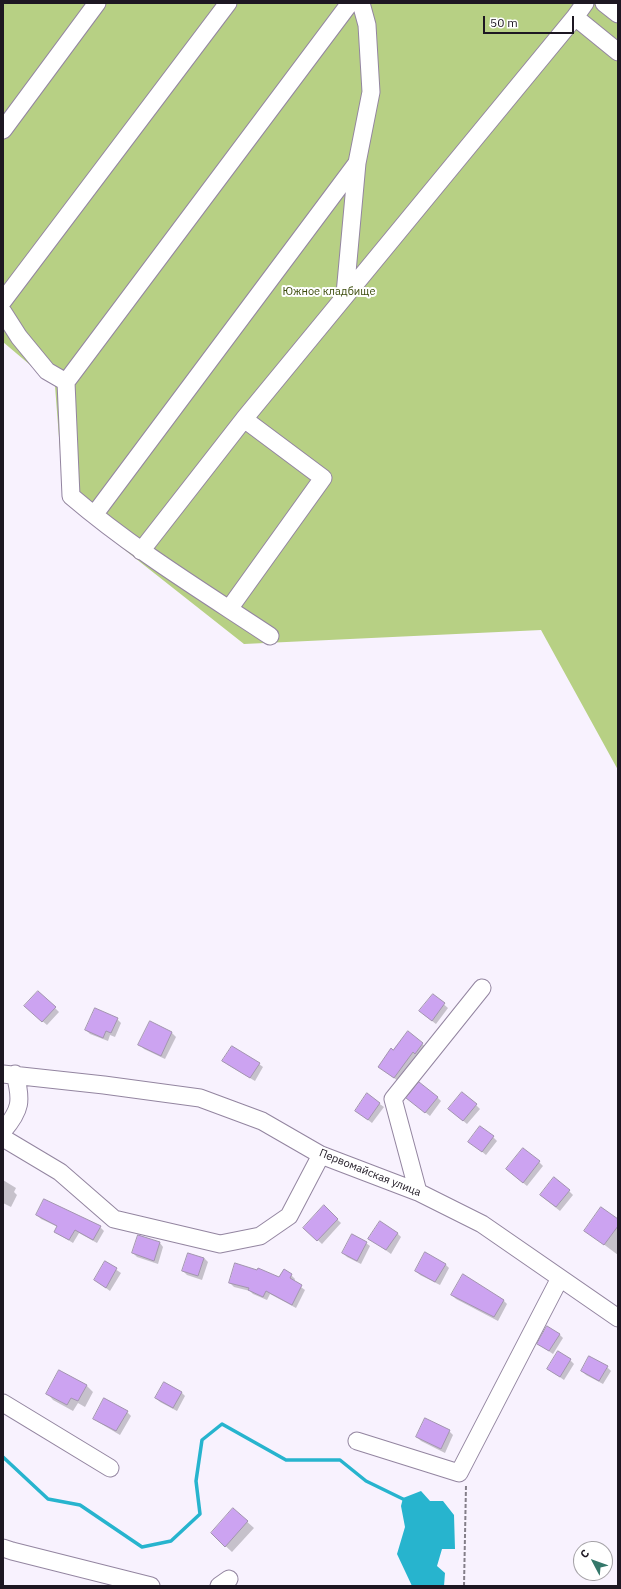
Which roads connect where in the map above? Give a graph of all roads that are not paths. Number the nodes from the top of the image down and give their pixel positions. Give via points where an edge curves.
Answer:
1 (97, 3) edge
2 (228, 3) edge
3 (350, 3) edge
4 (361, 3) edge
5 (604, 3) edge
6 (580, 10) edge
7 (618, 14) edge
8 (618, 52) edge
9 (3, 130) edge
10 (357, 163) junction
11 (345, 294) junction
12 (3, 301) edge
13 (3, 312) edge
14 (66, 382) junction
15 (244, 419) junction
16 (94, 515) junction
17 (141, 551) junction
18 (229, 609) junction
19 (270, 636) dead end
20 (482, 988) dead end
21 (9, 1074) edge
22 (3, 1132) edge
23 (3, 1138) edge
24 (321, 1155) junction
25 (418, 1192) junction
26 (560, 1278) junction
27 (618, 1318) edge
28 (3, 1403) edge
29 (357, 1441) dead end
30 (110, 1468) dead end
31 (3, 1548) edge
32 (151, 1586) edge

1 - 9 street
2 - 12 street
3 - 14 street
4 - 10 street via 367,25 371,92
5 - 7 street
6 - 8 street
6 - 11 street
10 - 11 street
10 - 16 street
11 - 15 street
13 - 14 street via 47,372
14 - 16 street via 72,496
15 - 17 street
15 - 18 street via 323,478
16 - 17 street
17 - 18 street
18 - 19 street
20 - 25 street via 392,1099
21 - 22 street via 20,1093 13,1120
21 - 24 street, Первомайская улица via 200,1098 262,1121
23 - 24 street via 60,1172 114,1219 220,1244 260,1236 289,1216
24 - 25 street, Первомайская улица
25 - 26 street, Первомайская улица via 482,1224
26 - 27 street, Первомайская улица
26 - 29 street via 459,1473
28 - 30 street
31 - 32 street

